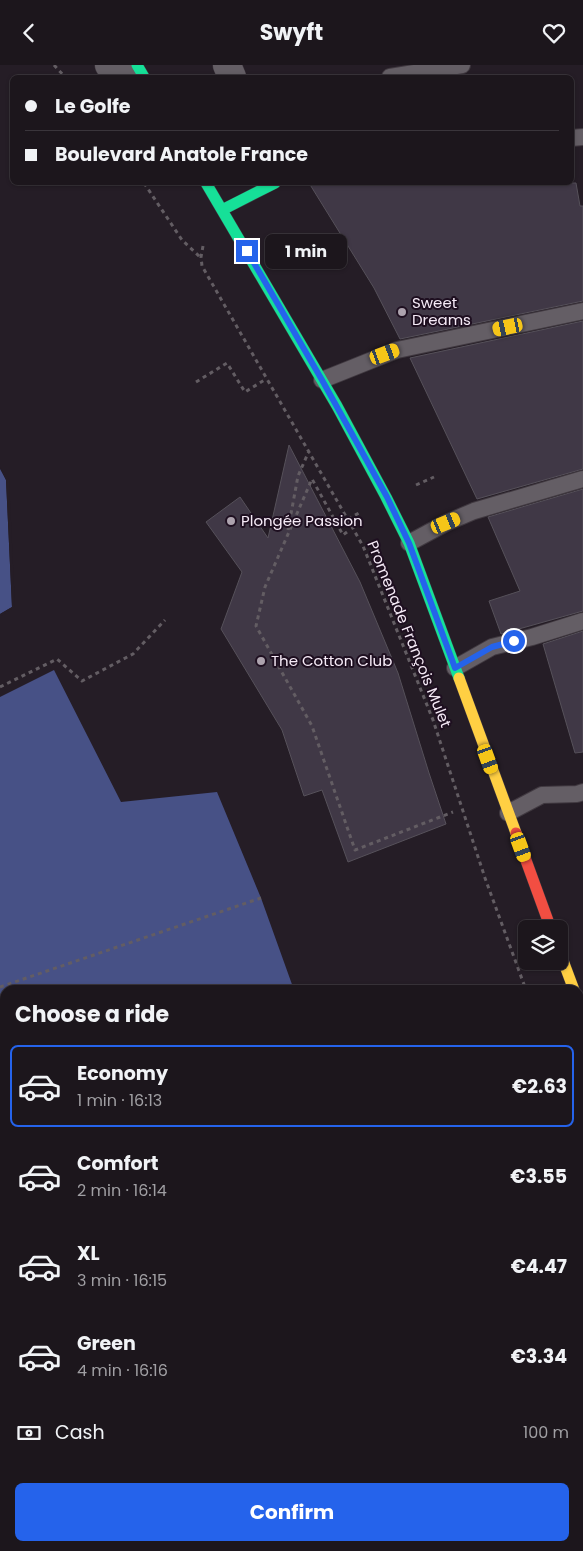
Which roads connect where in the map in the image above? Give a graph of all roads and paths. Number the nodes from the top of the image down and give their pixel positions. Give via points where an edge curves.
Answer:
1 (54, 65) edge
2 (109, 65) edge
3 (462, 65) edge
4 (63, 75) edge
5 (123, 75) edge
6 (402, 75) edge
7 (145, 185) edge
8 (207, 185) edge
9 (271, 185) edge
10 (222, 210) junction
11 (583, 311) edge
12 (266, 379) junction
13 (322, 380) junction
14 (196, 382) dead end
15 (309, 451) junction
16 (583, 479) edge
17 (347, 532) dead end
18 (286, 535) junction
19 (409, 543) junction
20 (165, 620) dead end
21 (583, 621) edge
22 (455, 668) junction
23 (0, 687) edge
24 (583, 792) edge
25 (453, 812) dead end
26 (508, 813) junction
27 (261, 898) dead end
28 (548, 920) edge
29 (568, 967) edge
30 (576, 983) edge
31 (6, 985) edge
32 (524, 985) edge

1 - 4 path
2 - 5 street
3 - 6 lane
7 - 12 path, Promenade François Mulet via 182,240 201,257 202,266
8 - 10 street
9 - 10 street
10 - 13 street
11 - 13 lane via 397,350
12 - 14 path via 245,392 227,363
12 - 15 path, Promenade François Mulet
13 - 19 street
15 - 18 path via 298,476
15 - 32 path, Promenade François Mulet via 363,546 426,701
16 - 19 lane via 474,511
17 - 18 path via 343,535 312,479
18 - 25 path via 265,587 256,626 312,726 355,850
19 - 22 street
20 - 23 path via 133,654 82,681 57,659
21 - 22 lane via 492,647
22 - 26 street
24 - 26 lane via 542,795
26 - 28 street
27 - 31 path
29 - 30 street

